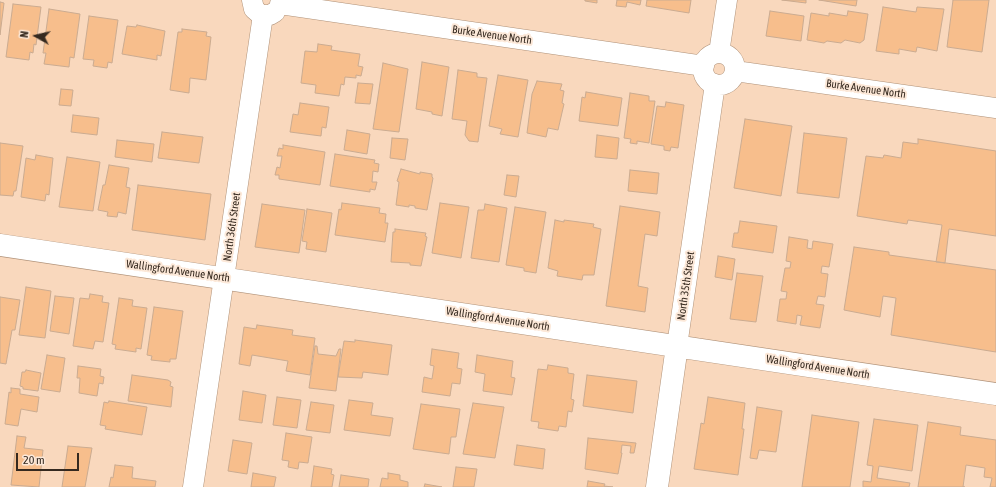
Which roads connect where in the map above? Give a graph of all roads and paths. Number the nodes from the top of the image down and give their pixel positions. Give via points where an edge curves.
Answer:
1 (728, 0) edge
2 (281, 2) edge
3 (258, 8) edge
4 (719, 53) junction
5 (704, 66) junction
6 (735, 71) junction
7 (715, 84) junction
8 (996, 108) edge
9 (0, 245) edge
10 (224, 278) junction
11 (677, 346) junction
12 (996, 394) edge
13 (193, 487) edge
14 (657, 487) edge

1 - 4 street
2 - 3 street via 274,13
2 - 5 street, Burke Avenue North
3 - 10 street, North 36th Street
4 - 5 street via 711,55
4 - 6 street via 732,59
5 - 7 street via 706,79
6 - 7 street via 729,82
6 - 8 street, Burke Avenue North
7 - 11 street, North 35th Street
9 - 10 street, Wallingford Avenue North
10 - 11 street, Wallingford Avenue North
10 - 13 street, North 36th Street
11 - 12 street, Wallingford Avenue North
11 - 14 street, North 35th Street

